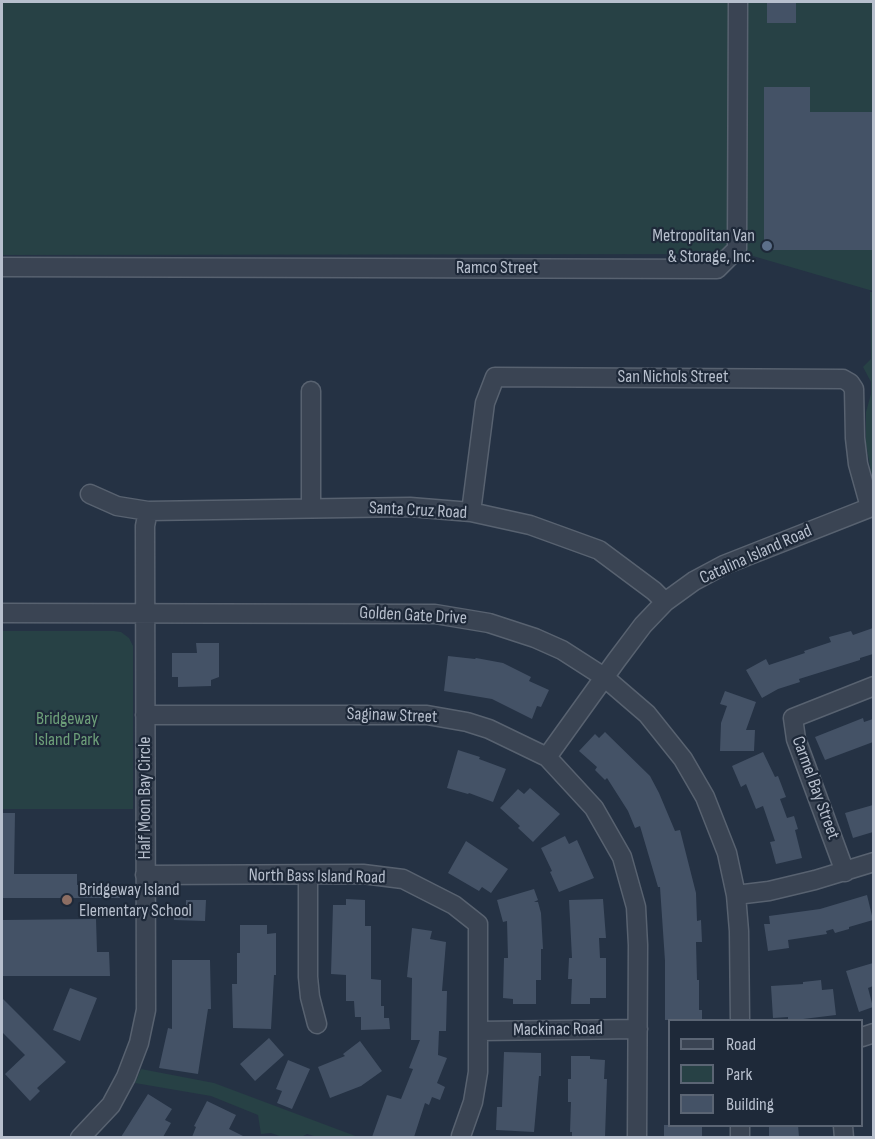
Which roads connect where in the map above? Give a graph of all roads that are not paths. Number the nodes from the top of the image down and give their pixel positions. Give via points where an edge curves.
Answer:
1 (738, 2) edge
2 (2, 267) edge
3 (311, 391) dead end
4 (90, 494) dead end
5 (872, 507) edge
6 (311, 508) junction
7 (148, 511) junction
8 (471, 512) junction
9 (665, 602) junction
10 (2, 613) edge
11 (146, 613) junction
12 (604, 676) junction
13 (873, 686) edge
14 (145, 715) junction
15 (547, 757) junction
16 (873, 862) edge
17 (845, 872) junction
18 (145, 875) junction
19 (308, 876) junction
20 (736, 895) junction
21 (740, 1019) edge
22 (318, 1024) dead end
23 (638, 1029) junction
24 (479, 1031) junction
25 (461, 1136) dead end
26 (80, 1137) edge
27 (637, 1137) edge

1 - 2 street, Ramco Street via 737,249 717,269
3 - 6 street
4 - 7 street, Santa Cruz Road via 117,506
5 - 8 street, San Nichols Street via 858,464 855,396 850,383 843,379 495,377 485,403
5 - 9 street, Catalina Island Road via 724,565
6 - 7 street, Santa Cruz Road
6 - 8 street, Santa Cruz Road via 410,507
7 - 11 street, Half Moon Bay Circle
8 - 9 street, Santa Cruz Road via 530,525 599,550
9 - 12 street, Catalina Island Road
10 - 11 street, Golden Gate Drive
11 - 12 street, Golden Gate Drive via 387,613 463,617 535,638
11 - 14 street, Half Moon Bay Circle
12 - 15 street, Catalina Island Road
12 - 20 street, Golden Gate Drive via 647,714 691,771 719,830
13 - 17 street, Carmel Bay Street via 793,718 796,739
14 - 15 street, Saginaw Street via 427,715 489,729
14 - 18 street, Half Moon Bay Circle
15 - 23 street, Saginaw Street via 594,808 622,857 636,907
16 - 17 street
17 - 20 street
18 - 19 street, North Bass Island Road
18 - 26 street, Half Moon Bay Circle via 146,1010 139,1043 111,1105
19 - 22 street via 308,977
19 - 24 street, North Bass Island Road via 363,874 403,879 454,906 478,924
20 - 21 street, Golden Gate Drive
23 - 24 street, Mackinac Road
23 - 27 street, Saginaw Street
24 - 25 street via 473,1102

